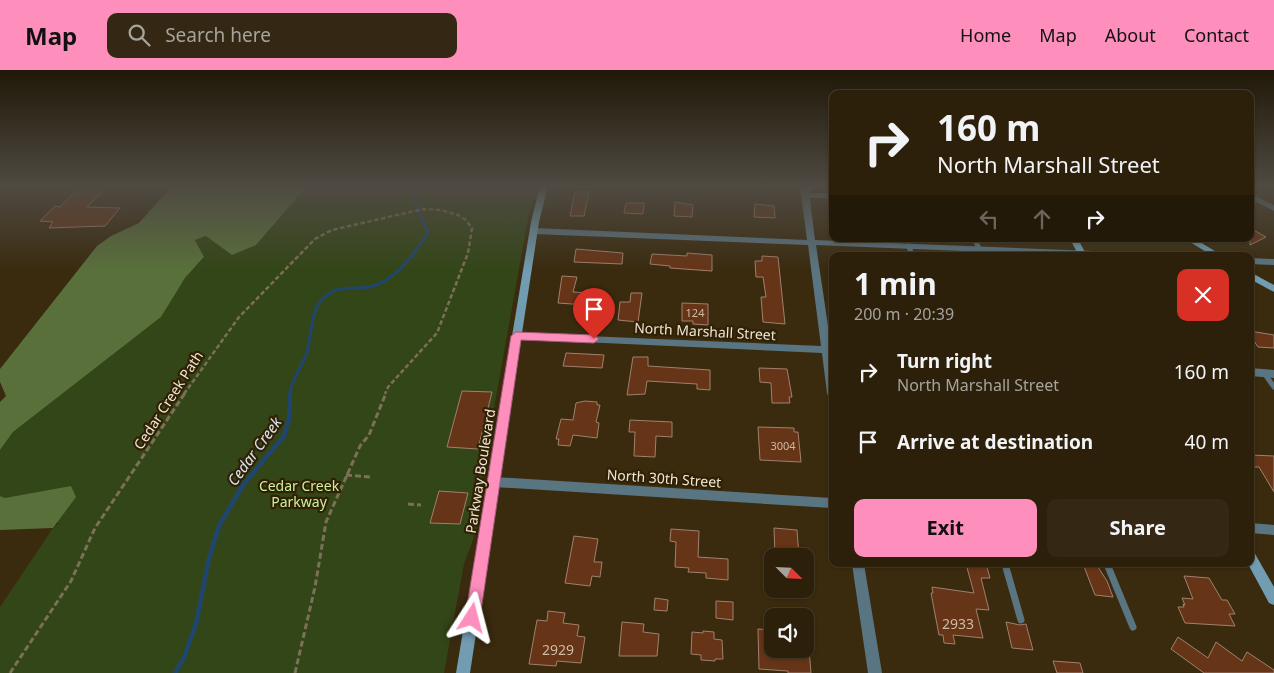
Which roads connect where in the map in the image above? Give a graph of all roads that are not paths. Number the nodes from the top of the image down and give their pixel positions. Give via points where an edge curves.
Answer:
1 (538, 214) edge
2 (807, 214) edge
3 (534, 231) junction
4 (811, 242) junction
5 (1194, 242) edge
6 (908, 246) junction
7 (910, 252) edge
8 (971, 252) edge
9 (1212, 252) edge
10 (1254, 261) edge
11 (1274, 262) edge
12 (1254, 277) edge
13 (1274, 289) edge
14 (516, 336) junction
15 (829, 350) edge
16 (1254, 372) edge
17 (1269, 373) edge
18 (1274, 387) edge
19 (494, 482) junction
20 (829, 503) edge
21 (1254, 528) edge
22 (1274, 530) edge
23 (1254, 563) edge
24 (858, 567) edge
25 (1006, 567) edge
26 (1108, 567) edge
27 (1274, 599) edge
28 (1021, 620) dead end
29 (1133, 627) dead end
30 (463, 673) edge
31 (875, 673) edge

1 - 3 street, Parkway Boulevard
2 - 4 street
3 - 4 street
3 - 14 street, Parkway Boulevard
4 - 6 street
4 - 15 street
5 - 9 street
6 - 7 lane
6 - 8 street
10 - 11 street
12 - 13 street
14 - 15 street, North Marshall Street
14 - 19 street, Parkway Boulevard
16 - 17 street
17 - 18 lane
19 - 20 street, North 30th Street
19 - 30 street, Parkway Boulevard
21 - 22 street
23 - 27 street
24 - 31 street
25 - 28 lane
26 - 29 lane

